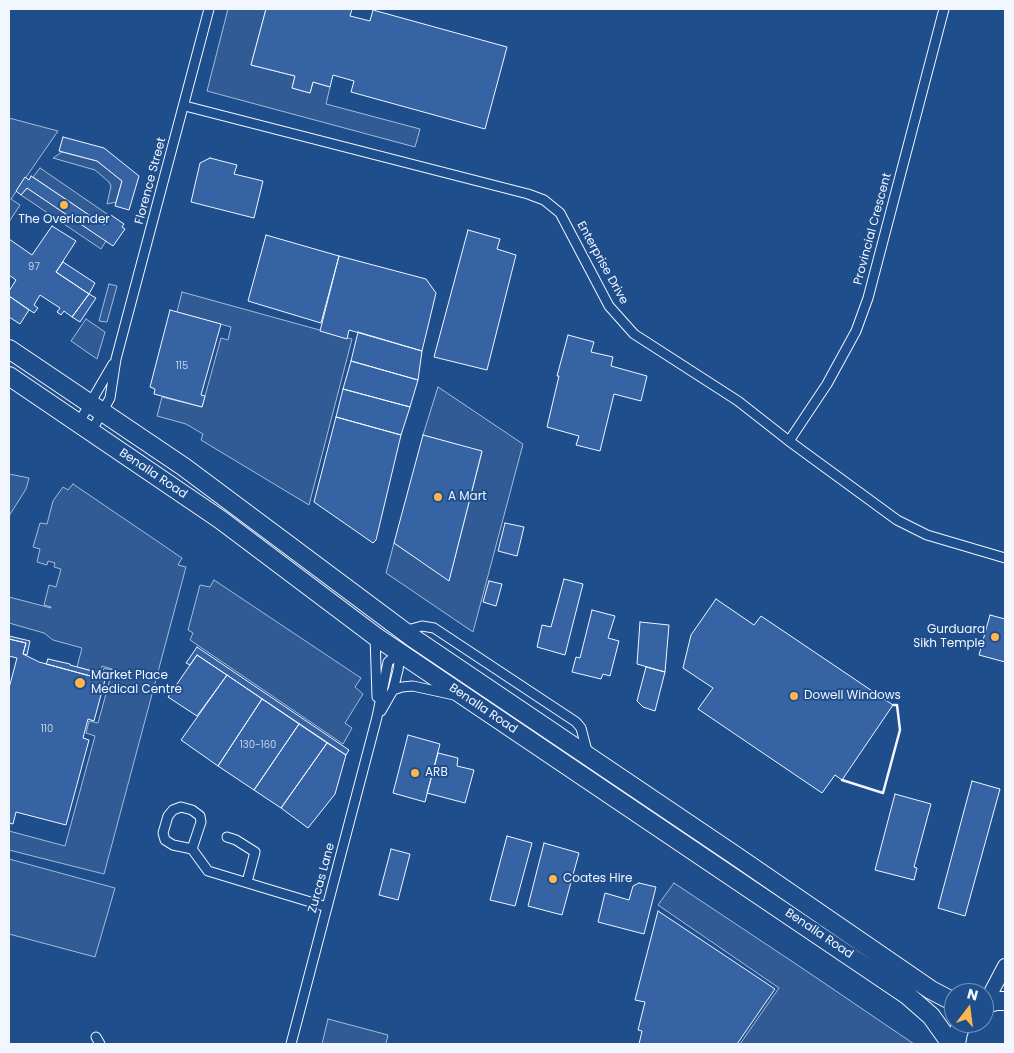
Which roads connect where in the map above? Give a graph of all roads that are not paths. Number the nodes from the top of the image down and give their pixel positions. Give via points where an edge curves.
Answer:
1 (209, 9) edge
2 (944, 9) edge
3 (185, 106) junction
4 (9, 349) edge
5 (116, 360) junction
6 (9, 376) edge
7 (95, 408) junction
8 (84, 428) junction
9 (789, 440) junction
10 (1005, 558) edge
11 (408, 634) junction
12 (375, 636) junction
13 (400, 652) junction
14 (393, 690) junction
15 (467, 698) junction
16 (377, 718) junction
17 (638, 790) junction
18 (647, 819) junction
19 (227, 837) dead end
20 (192, 849) junction
21 (247, 882) junction
22 (327, 907) junction
23 (1005, 966) edge
24 (994, 986) edge
25 (944, 997) edge
26 (291, 1044) edge
27 (952, 1044) edge

1 - 3 street, Florence Street
2 - 9 street, Provincial Crescent via 868,298 856,331 827,384
3 - 5 street, Florence Street
3 - 9 street, Enterprise Drive via 544,200 560,213 609,306 634,334 738,401
4 - 7 highway, Benalla Road
5 - 7 street, Florence Street
5 - 7 street, Florence Street via 110,398
6 - 8 highway, Benalla Road
7 - 8 street, Florence Street
7 - 8 street, Florence Street
7 - 11 highway, Benalla Road via 195,475
8 - 12 highway, Benalla Road via 234,530
9 - 10 street, Enterprise Drive via 904,524 926,536
11 - 13 highway
11 - 17 highway, Benalla Road
12 - 13 highway, Benalla Road
12 - 16 street, Zurcas Lane
13 - 14 street, Zurcas Lane
13 - 15 highway, Benalla Road
13 - 16 street, Zurcas Lane via 388,662
14 - 15 street via 413,686
14 - 16 street, Zurcas Lane
15 - 18 highway, Benalla Road
16 - 22 street, Zurcas Lane
17 - 18 highway
17 - 25 highway, Benalla Road
18 - 27 highway, Benalla Road via 908,995 931,1016
19 - 21 street via 255,852
20 - 20 street via 200,816 192,810 178,808 170,812 164,836 168,842
20 - 21 street via 208,871
21 - 22 street
22 - 26 street, Zurcas Lane
23 - 24 main road

